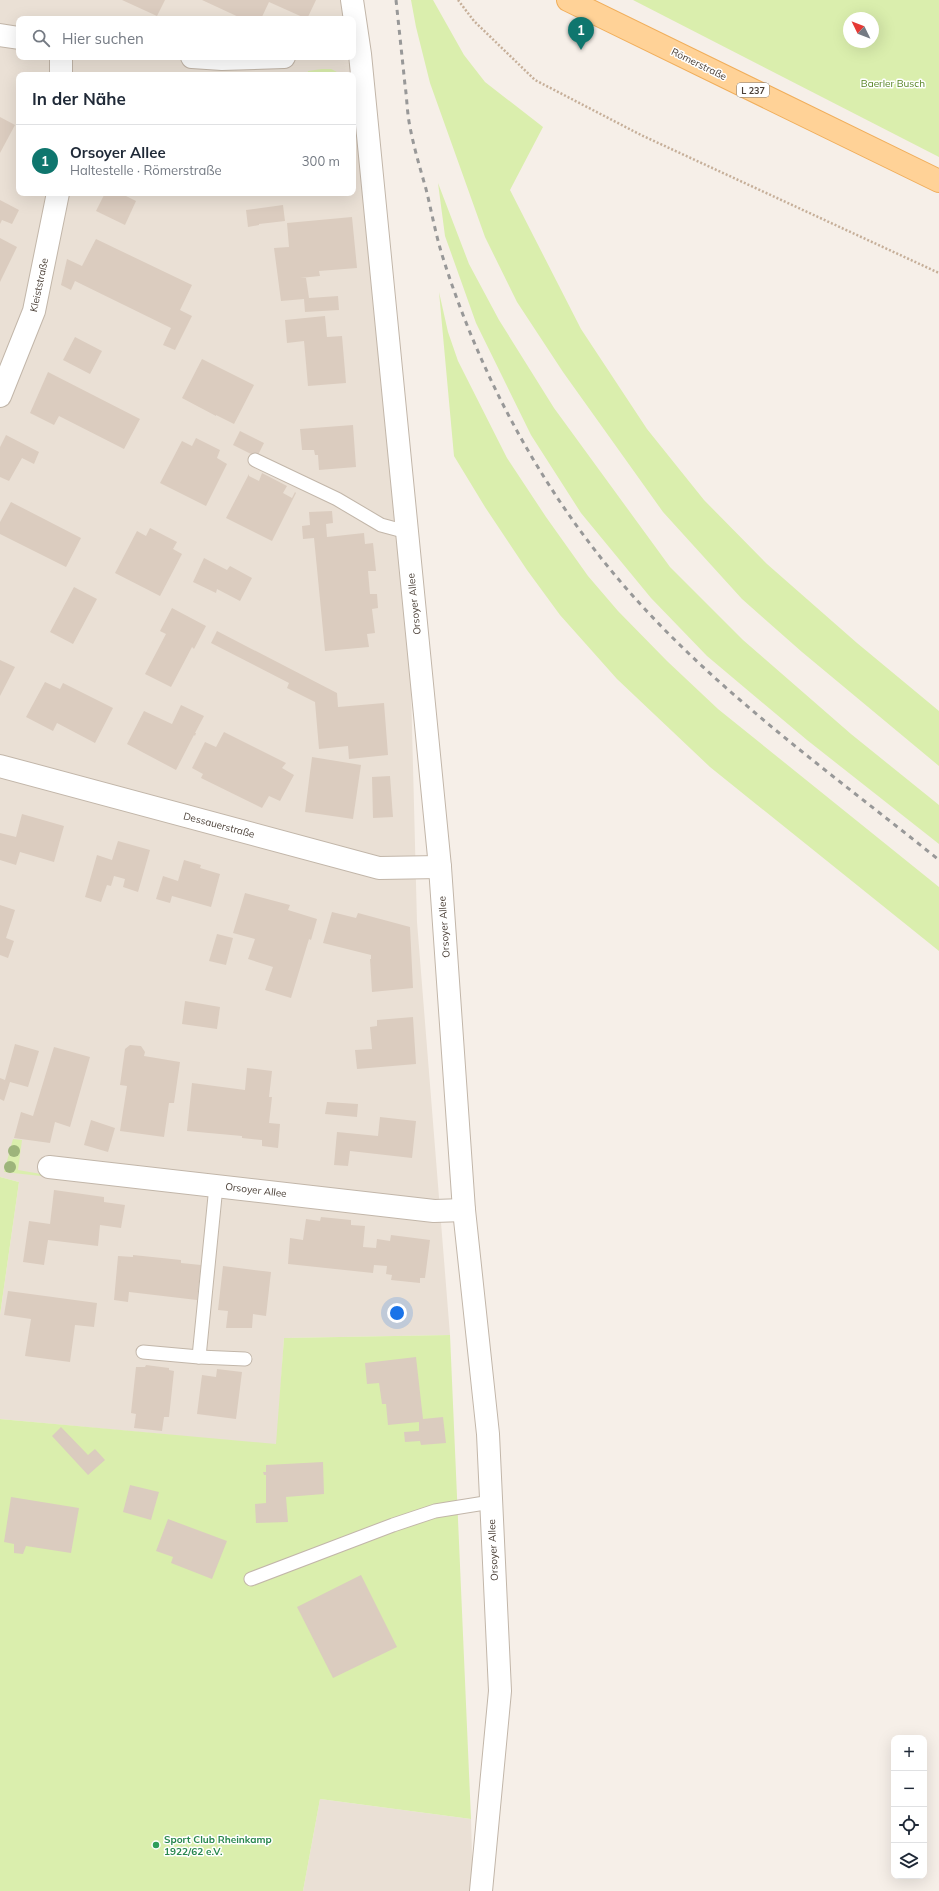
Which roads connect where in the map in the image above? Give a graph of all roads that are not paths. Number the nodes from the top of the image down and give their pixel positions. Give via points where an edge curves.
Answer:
1 (352, 0) edge
2 (568, 0) edge
3 (353, 16) edge
4 (0, 35) edge
5 (16, 38) edge
6 (356, 43) edge
7 (357, 54) edge
8 (61, 60) edge
9 (61, 72) edge
10 (939, 181) edge
11 (57, 196) edge
12 (0, 396) edge
13 (255, 460) dead end
14 (407, 532) junction
15 (0, 766) edge
16 (440, 867) junction
17 (49, 1167) dead end
18 (216, 1186) junction
19 (464, 1210) junction
20 (143, 1352) dead end
21 (199, 1357) junction
22 (245, 1358) dead end
23 (491, 1502) junction
24 (251, 1579) dead end
25 (481, 1891) edge

1 - 3 street, Orsoyer Allee
2 - 10 main road, Römerstraße / L 237
4 - 5 street
6 - 7 street, Orsoyer Allee
7 - 14 street, Orsoyer Allee
8 - 9 street
11 - 12 street, Kleiststraße via 34,311
13 - 14 lane via 337,499 381,525
14 - 16 street, Orsoyer Allee
15 - 16 street, Dessauerstraße via 379,868
16 - 19 street, Orsoyer Allee
17 - 18 street, Orsoyer Allee
18 - 19 street, Orsoyer Allee via 434,1211
18 - 21 lane
19 - 23 street, Orsoyer Allee via 488,1434
20 - 21 lane
21 - 22 lane
23 - 24 lane via 435,1511 393,1524
23 - 25 street, Orsoyer Allee via 500,1691

